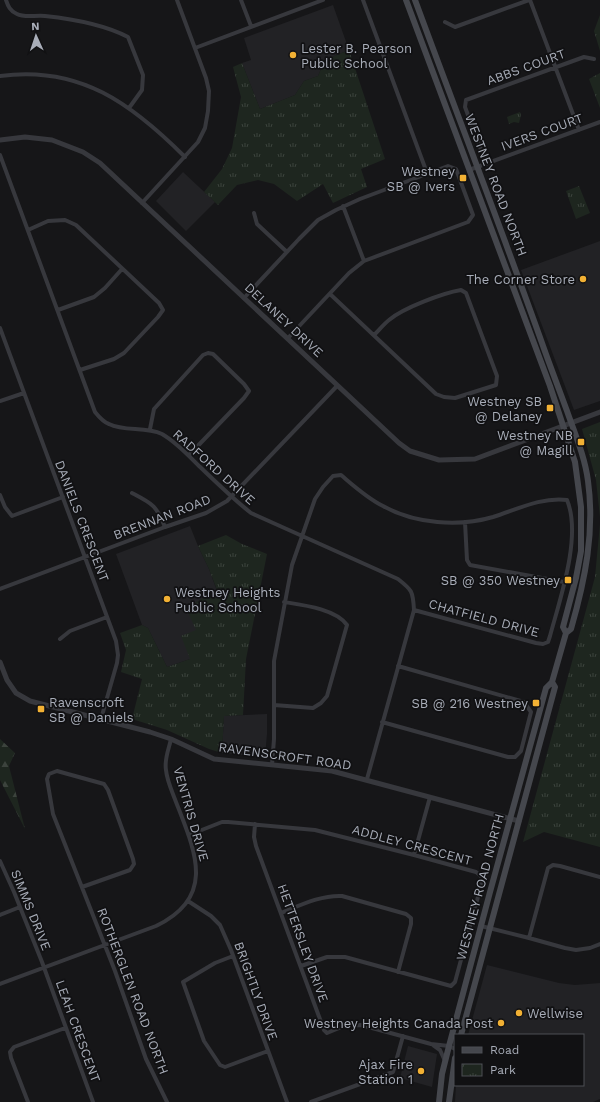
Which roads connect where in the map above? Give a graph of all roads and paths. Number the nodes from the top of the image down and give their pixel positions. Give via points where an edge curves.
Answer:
1 (6, 0) edge
2 (177, 0) edge
3 (241, 0) edge
4 (323, 0) edge
5 (363, 0) edge
6 (406, 0) edge
7 (415, 0) edge
8 (529, 0) edge
9 (445, 22) dead end
10 (252, 26) junction
11 (195, 48) junction
12 (594, 59) dead end
13 (555, 67) junction
14 (0, 76) edge
15 (130, 108) junction
16 (600, 122) edge
17 (579, 130) junction
18 (0, 140) edge
19 (0, 155) edge
20 (185, 157) junction
21 (486, 163) junction
22 (477, 167) junction
23 (469, 170) junction
24 (427, 173) junction
25 (142, 203) junction
26 (343, 206) junction
27 (254, 213) dead end
28 (28, 230) junction
29 (287, 252) junction
30 (364, 261) junction
31 (122, 269) junction
32 (330, 294) junction
33 (244, 298) junction
34 (58, 310) junction
35 (1, 331) edge
36 (374, 335) junction
37 (288, 338) junction
38 (80, 370) junction
39 (337, 386) junction
40 (24, 393) junction
41 (0, 401) edge
42 (600, 412) edge
43 (567, 425) junction
44 (150, 429) junction
45 (189, 455) junction
46 (132, 493) dead end
47 (0, 495) edge
48 (232, 496) junction
49 (62, 497) junction
50 (465, 522) junction
51 (165, 527) junction
52 (302, 536) junction
53 (85, 557) junction
54 (564, 582) junction
55 (0, 589) edge
56 (284, 602) junction
57 (414, 610) junction
58 (107, 617) junction
59 (566, 633) junction
60 (60, 639) dead end
61 (0, 662) edge
62 (398, 666) junction
63 (552, 682) junction
64 (274, 705) junction
65 (101, 719) junction
66 (382, 722) junction
67 (171, 739) junction
68 (272, 765) junction
69 (367, 779) junction
70 (430, 797) junction
71 (510, 819) junction
72 (519, 821) junction
73 (255, 824) junction
74 (189, 835) junction
75 (414, 855) junction
76 (0, 861) edge
77 (600, 877) edge
78 (82, 887) junction
79 (188, 901) junction
80 (20, 907) junction
81 (281, 913) junction
82 (0, 915) edge
83 (481, 926) junction
84 (489, 928) junction
85 (529, 938) junction
86 (600, 944) edge
87 (105, 945) junction
88 (233, 956) junction
89 (301, 966) junction
90 (44, 967) junction
91 (470, 967) junction
92 (478, 969) junction
93 (398, 972) junction
94 (0, 984) edge
95 (65, 1028) junction
96 (461, 1034) edge
97 (403, 1036) junction
98 (431, 1044) junction
99 (449, 1046) junction
100 (454, 1049) edge
101 (268, 1051) junction
102 (445, 1061) junction
103 (454, 1065) edge
104 (28, 1102) edge
105 (93, 1102) edge
106 (167, 1102) edge
107 (286, 1102) edge
108 (311, 1102) edge
109 (439, 1102) edge
110 (449, 1102) edge

1 - 15 street via 9,9 18,15 81,21 128,37 143,75 142,90
2 - 11 street
3 - 10 street
4 - 10 street
5 - 24 street
6 - 23 main road, WESTNEY ROAD NORTH
7 - 22 main road, WESTNEY ROAD NORTH
8 - 9 street via 455,27
8 - 13 street
10 - 11 street
11 - 20 street via 208,85 208,111 205,128 198,142
12 - 13 street, ABBS COURT via 584,57
13 - 17 street
13 - 21 street, ABBS COURT via 466,100 465,107
14 - 15 street via 25,74 59,77 109,95
15 - 20 street
16 - 17 street, IVERS COURT
17 - 21 street, IVERS COURT
18 - 25 street, DELANEY DRIVE via 38,138 84,152 100,163
19 - 28 street, RADFORD DRIVE
20 - 25 street
21 - 22 street, IVERS COURT
22 - 23 street, IVERS COURT
22 - 43 main road, WESTNEY ROAD NORTH via 516,269
23 - 43 main road, WESTNEY ROAD NORTH
24 - 26 street
24 - 30 street via 448,166 456,169 473,215 468,222
25 - 33 street, DELANEY DRIVE
26 - 29 street via 318,220
26 - 30 street
27 - 29 street via 257,224
28 - 31 street via 48,222 65,220 76,225
28 - 34 street, RADFORD DRIVE
29 - 33 street
30 - 32 street
31 - 34 street via 94,296
31 - 38 street via 159,303 163,310 124,353
32 - 36 street
32 - 37 street
33 - 37 street, DELANEY DRIVE
34 - 38 street, RADFORD DRIVE
35 - 40 street, DANIELS CRESCENT
36 - 36 street via 436,394 455,398 496,385 497,376 466,293 461,290 404,310
37 - 39 street, DELANEY DRIVE
38 - 44 street, RADFORD DRIVE via 95,412 102,420 109,425 123,428
39 - 43 street, DELANEY DRIVE via 399,443 410,450 439,460 474,459
39 - 48 street, BRENNAN ROAD
40 - 41 street
40 - 49 street, DANIELS CRESCENT
42 - 43 street, DELANEY DRIVE
43 - 59 main road, WESTNEY ROAD NORTH via 581,500 582,530 576,578 563,627
43 - 59 main road, WESTNEY ROAD NORTH via 584,461 591,523 582,588 571,629
44 - 45 street, RADFORD DRIVE via 174,442
44 - 45 street via 154,408 203,355 213,354 249,391
45 - 48 street, RADFORD DRIVE
46 - 51 street via 152,504
47 - 49 street via 4,507 12,516
48 - 51 street, BRENNAN ROAD via 206,513
48 - 52 street, RADFORD DRIVE via 251,513
49 - 53 street, DANIELS CRESCENT
50 - 52 street, CHATFIELD DRIVE via 413,518 397,512 362,493 341,475 333,476 323,486 315,499
50 - 54 street via 467,560 470,565
50 - 54 street, CHATFIELD DRIVE via 492,517 535,502 567,500 570,508 572,541
51 - 53 street, BRENNAN ROAD
52 - 56 street, CHATFIELD DRIVE via 292,565
52 - 57 street, RADFORD DRIVE via 398,579 409,587
53 - 55 street, BRENNAN ROAD
53 - 58 street, DANIELS CRESCENT
54 - 57 street, CHATFIELD DRIVE via 548,642 543,644
56 - 64 street, CHATFIELD DRIVE via 274,661
56 - 64 street via 314,607 343,619 347,626 327,696 321,703 313,708
57 - 62 street, RADFORD DRIVE
58 - 60 street via 70,631
58 - 65 street, DANIELS CRESCENT via 118,655
59 - 63 main road, WESTNEY ROAD NORTH
61 - 65 street, RAVENSCROFT ROAD via 7,680 16,693 30,701
62 - 66 street, RADFORD DRIVE
62 - 66 street via 524,702 531,712 521,751 515,757 508,757
63 - 71 main road, WESTNEY ROAD NORTH via 546,688
63 - 72 main road, WESTNEY ROAD NORTH via 555,687
64 - 68 street, CHATFIELD DRIVE
65 - 67 street, RAVENSCROFT ROAD
66 - 69 street, RADFORD DRIVE
67 - 68 street, RAVENSCROFT ROAD via 214,759
67 - 74 street, VENTRIS DRIVE via 165,761 166,770
68 - 69 street, RAVENSCROFT ROAD via 332,771
69 - 70 street, RAVENSCROFT ROAD
70 - 71 street, RAVENSCROFT ROAD
70 - 75 street
71 - 72 street, RAVENSCROFT ROAD
71 - 83 main road, WESTNEY ROAD NORTH
72 - 84 main road, WESTNEY ROAD NORTH
73 - 74 street, ADDLEY CRESCENT via 222,822
73 - 75 street, ADDLEY CRESCENT via 315,830
73 - 81 street, HETTERSLEY DRIVE via 256,846
74 - 79 street, VENTRIS DRIVE via 197,872
75 - 93 street, ADDLEY CRESCENT via 476,872 481,876 482,882 455,982 451,986 442,985
76 - 80 street, SIMMS DRIVE
77 - 85 street via 560,866 553,865 548,868
78 - 78 street, ROTHERGLEN ROAD NORTH via 130,870 134,864 133,859 104,784 57,771 49,774 47,779 53,814
78 - 87 street, ROTHERGLEN ROAD NORTH
79 - 87 street, VENTRIS DRIVE via 169,920
79 - 88 street, BRIGHTLY DRIVE via 220,925
80 - 82 street
80 - 90 street, SIMMS DRIVE
81 - 89 street, HETTERSLEY DRIVE
81 - 93 street via 324,897 342,896 406,914 411,918 411,924
83 - 84 street
83 - 91 main road, WESTNEY ROAD NORTH
84 - 85 street
84 - 92 main road, WESTNEY ROAD NORTH
85 - 86 street via 576,950
87 - 90 street, VENTRIS DRIVE
87 - 106 street, ROTHERGLEN ROAD NORTH via 146,1059
88 - 101 street, BRIGHTLY DRIVE
88 - 101 street via 215,963 183,982 188,999 204,1041 220,1065 225,1067
89 - 93 street, ADDLEY CRESCENT via 327,957 345,957
89 - 97 street, HETTERSLEY DRIVE via 327,1033 344,1026 361,1025
90 - 94 street, VENTRIS DRIVE
90 - 95 street, LEAH CRESCENT
91 - 92 main road
91 - 99 main road, WESTNEY ROAD NORTH
92 - 96 main road, WESTNEY ROAD NORTH
95 - 104 street via 14,1047 10,1052
95 - 105 street, LEAH CRESCENT
97 - 98 street, HETTERSLEY DRIVE
97 - 108 street via 393,1072
98 - 99 street, HETTERSLEY DRIVE
98 - 102 street via 440,1050
99 - 100 street, HETTERSLEY DRIVE
99 - 102 main road, WESTNEY ROAD NORTH
101 - 107 street, BRIGHTLY DRIVE
102 - 109 main road, WESTNEY ROAD NORTH
103 - 110 main road

